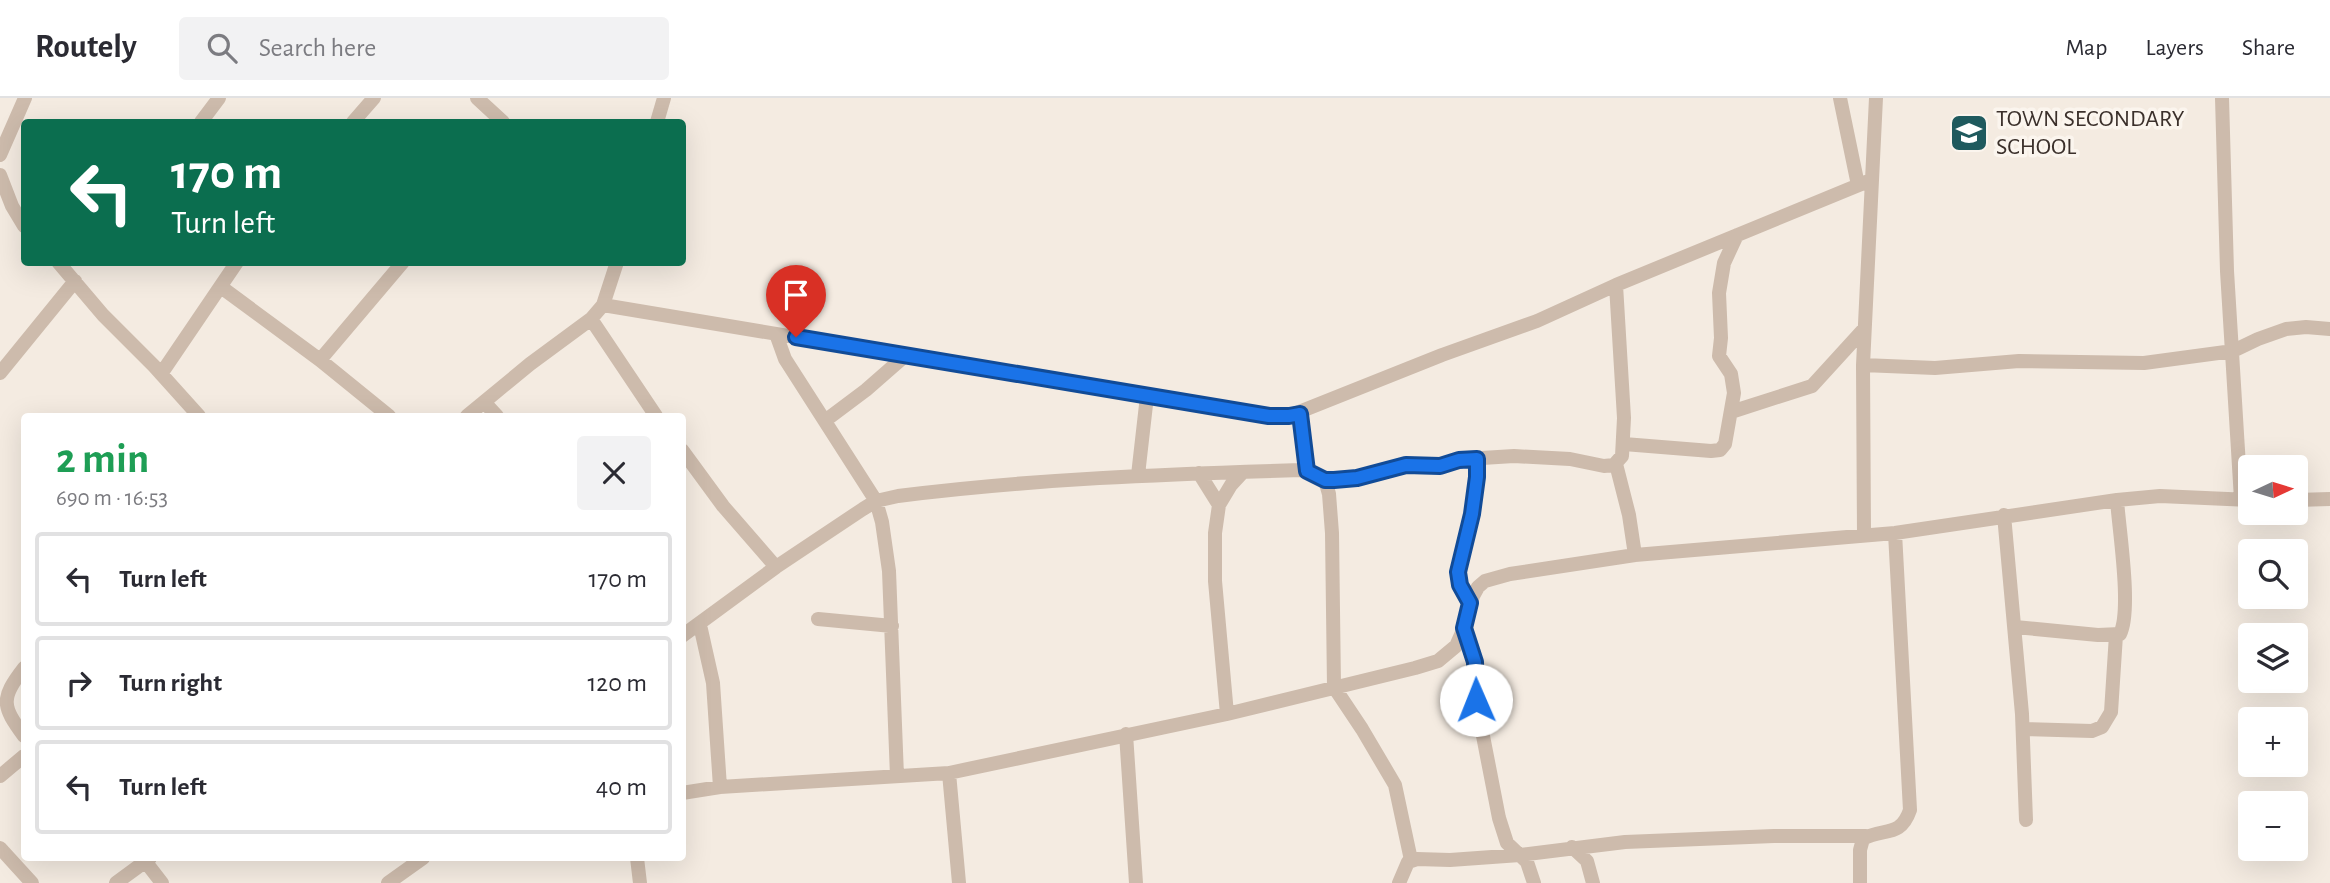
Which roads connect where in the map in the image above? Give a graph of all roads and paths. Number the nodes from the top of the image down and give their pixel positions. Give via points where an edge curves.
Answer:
1 (219, 98) edge
2 (374, 98) edge
3 (477, 98) edge
4 (664, 98) edge
5 (1840, 98) edge
6 (1876, 98) edge
7 (2222, 98) edge
8 (22, 99) edge
9 (203, 119) edge
10 (356, 119) edge
11 (500, 119) edge
12 (658, 119) edge
13 (0, 155) edge
14 (0, 174) edge
15 (1864, 183) junction
16 (21, 221) edge
17 (1737, 235) junction
18 (62, 266) edge
19 (235, 266) edge
20 (401, 266) edge
21 (616, 266) edge
22 (75, 281) junction
23 (1616, 285) junction
24 (221, 288) junction
25 (603, 305) junction
26 (591, 319) junction
27 (1864, 329) junction
28 (2330, 329) edge
29 (776, 334) junction
30 (2233, 351) junction
31 (906, 355) junction
32 (320, 360) junction
33 (1863, 365) junction
34 (0, 373) edge
35 (161, 373) junction
36 (1147, 396) junction
37 (485, 403) junction
38 (1731, 412) junction
39 (196, 413) edge
40 (385, 413) edge
41 (471, 413) edge
42 (494, 413) edge
43 (654, 413) edge
44 (1300, 414) junction
45 (826, 420) junction
46 (1624, 444) junction
47 (686, 455) edge
48 (2242, 455) edge
49 (1477, 459) junction
50 (1616, 464) junction
51 (1307, 471) junction
52 (1243, 472) junction
53 (1199, 473) junction
54 (1138, 475) junction
55 (1325, 480) junction
56 (2238, 499) edge
57 (2330, 499) edge
58 (2117, 500) junction
59 (2308, 500) edge
60 (876, 501) junction
61 (1219, 505) junction
62 (2004, 515) junction
63 (1895, 533) junction
64 (1864, 535) junction
65 (1635, 555) junction
66 (776, 567) junction
67 (1470, 603) junction
68 (818, 620) dead end
69 (700, 625) junction
70 (892, 625) junction
71 (2015, 627) junction
72 (1464, 628) junction
73 (686, 634) edge
74 (2116, 635) junction
75 (21, 672) edge
76 (1334, 687) junction
77 (1227, 713) junction
78 (2023, 729) junction
79 (21, 732) edge
80 (1126, 734) junction
81 (21, 758) edge
82 (949, 773) junction
83 (0, 776) edge
84 (897, 776) junction
85 (720, 788) junction
86 (686, 792) edge
87 (2026, 820) dead end
88 (1866, 836) junction
89 (1572, 847) junction
90 (0, 848) edge
91 (1520, 855) junction
92 (1412, 860) junction
93 (144, 861) edge
94 (148, 861) edge
95 (419, 861) edge
96 (637, 861) edge
97 (32, 883) edge
98 (116, 883) edge
99 (162, 883) edge
100 (388, 883) edge
101 (640, 883) edge
102 (959, 883) edge
103 (1136, 883) edge
104 (1399, 883) edge
105 (1534, 883) edge
106 (1593, 883) edge
107 (1860, 883) edge

1 - 9 street
2 - 10 street
3 - 11 street
4 - 12 street
5 - 15 street
6 - 15 street
7 - 30 street
8 - 13 street
14 - 16 street
15 - 17 street
15 - 27 street
17 - 23 street
17 - 38 street via 1724,263 1719,293 1719,356 1732,379
18 - 22 street
19 - 24 street
20 - 32 street
21 - 25 street
22 - 34 street
22 - 35 street
23 - 44 street
23 - 46 street
24 - 32 street
24 - 35 street
25 - 26 street
25 - 29 street
26 - 37 street
26 - 43 street
27 - 33 street
27 - 38 street via 1812,386
28 - 30 street via 2286,329
29 - 31 street
29 - 45 street via 785,359
30 - 33 street via 2144,363 2020,361 1935,368
30 - 48 street
31 - 36 street
31 - 45 street
32 - 40 street
33 - 64 street
35 - 39 street
36 - 44 street via 1269,416
36 - 54 street
37 - 41 street
37 - 42 street
38 - 46 street via 1725,444 1718,451
44 - 51 street
45 - 60 street
46 - 50 street
47 - 66 street
49 - 50 street via 1525,457
49 - 55 street via 1440,466 1406,465 1357,478
49 - 67 street via 1474,500 1458,572
50 - 65 street
51 - 52 street
51 - 55 street
52 - 53 street
52 - 61 street
53 - 54 street
53 - 61 street
54 - 60 street
55 - 76 street via 1332,533
56 - 58 street via 2160,496
57 - 59 street
58 - 62 street
58 - 74 street via 2124,619
60 - 66 street
60 - 70 street via 883,522
61 - 77 street via 1215,581
62 - 63 street
62 - 71 street
63 - 64 street
63 - 88 street via 1910,810 1896,830
64 - 65 street
65 - 67 street via 1491,579 1478,587
66 - 69 street
67 - 72 street
68 - 70 street
69 - 73 street
69 - 85 street via 713,683
70 - 84 street
71 - 74 street
71 - 78 street
72 - 76 street via 1455,646 1438,661
72 - 91 street via 1475,662 1476,700 1499,818 1507,843
74 - 78 street via 2111,712 2102,727 2092,731
75 - 79 street via 5,704
76 - 77 street
76 - 92 street via 1393,780
77 - 80 street
78 - 87 street
80 - 82 street
80 - 103 street
81 - 83 street
82 - 84 street
82 - 102 street
84 - 85 street
85 - 86 street
88 - 89 street
88 - 107 street via 1861,840
89 - 91 street
89 - 106 street via 1587,861
90 - 97 street
91 - 92 street
91 - 105 street
92 - 104 street via 1404,867
93 - 98 street
94 - 99 street
95 - 100 street
96 - 101 street

